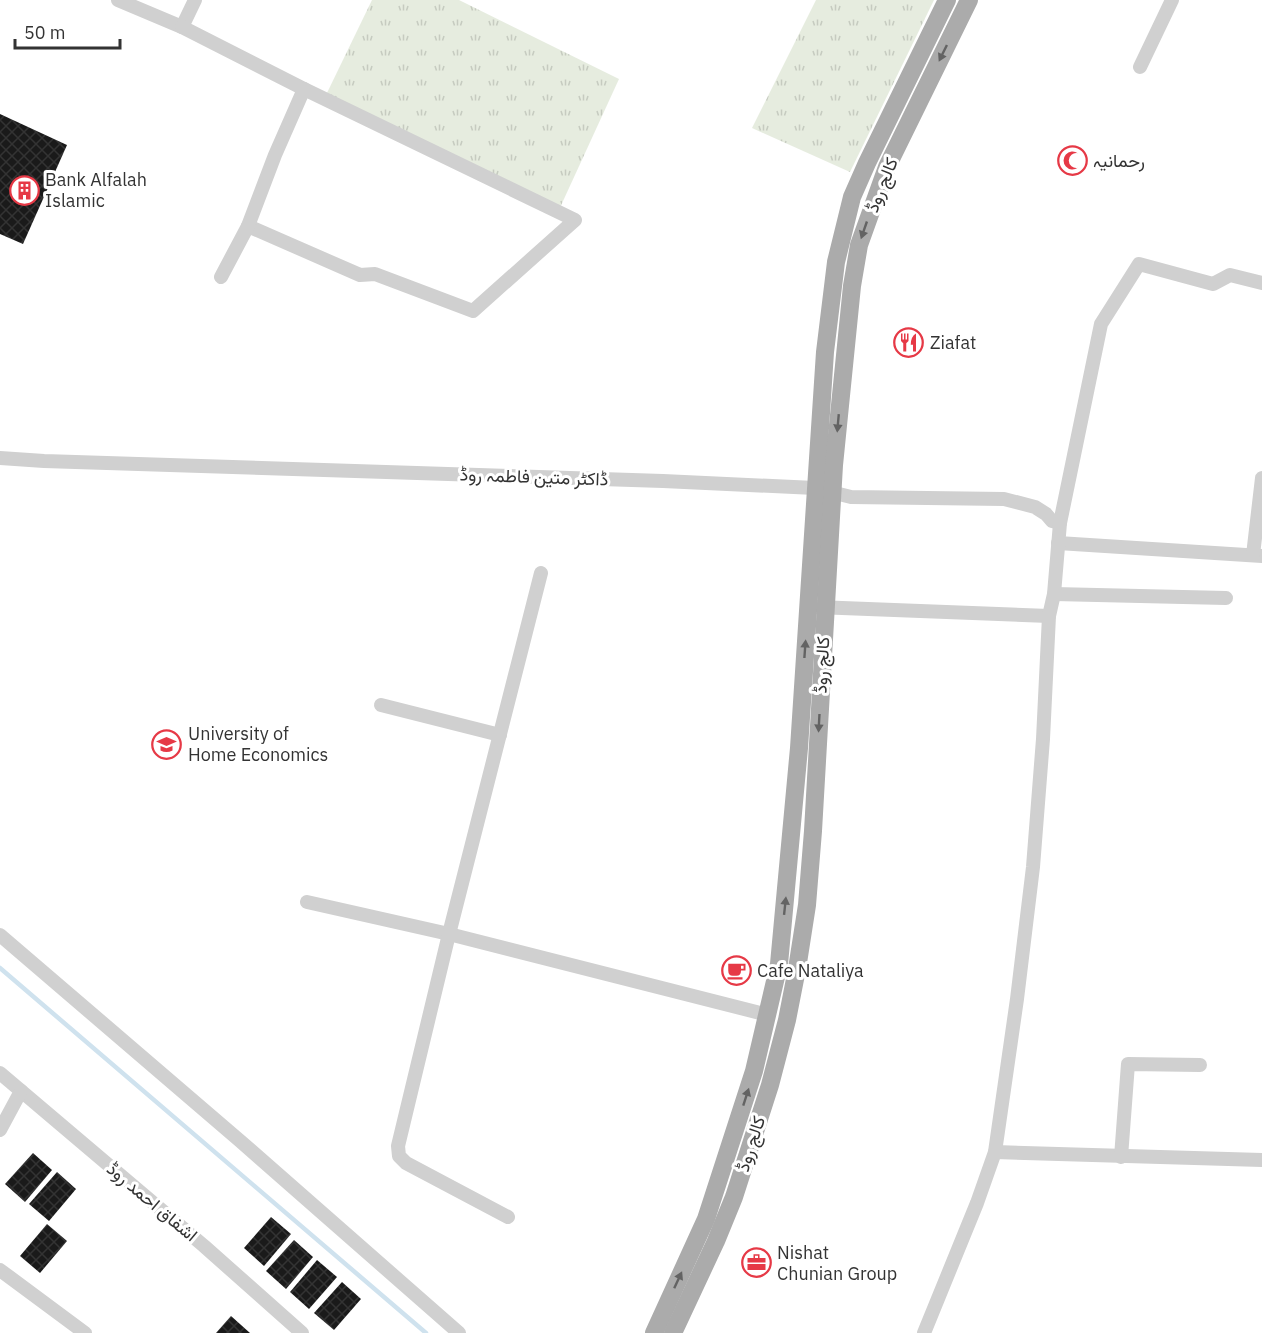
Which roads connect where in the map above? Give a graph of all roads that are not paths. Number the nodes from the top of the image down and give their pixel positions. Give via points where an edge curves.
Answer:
1 (118, 0) edge
2 (195, 0) edge
3 (946, 0) edge
4 (969, 0) edge
5 (1172, 0) edge
6 (182, 27) junction
7 (1140, 67) dead end
8 (304, 89) junction
9 (248, 226) junction
10 (222, 277) dead end
11 (1262, 283) edge
12 (0, 458) edge
13 (1262, 478) edge
14 (824, 490) junction
15 (1060, 523) junction
16 (1058, 548) junction
17 (1257, 555) edge
18 (542, 573) dead end
19 (1054, 594) junction
20 (1227, 598) dead end
21 (817, 607) junction
22 (1049, 616) junction
23 (381, 705) dead end
24 (500, 735) junction
25 (308, 902) dead end
26 (449, 934) junction
27 (0, 935) edge
28 (768, 1015) junction
29 (1200, 1065) dead end
30 (0, 1073) edge
31 (21, 1091) junction
32 (0, 1130) edge
33 (995, 1152) junction
34 (1121, 1157) junction
35 (1262, 1160) edge
36 (508, 1217) dead end
37 (0, 1270) edge
38 (666, 1331) edge
39 (85, 1333) edge
40 (302, 1333) edge
41 (459, 1333) edge
42 (924, 1333) edge

1 - 6 street
2 - 6 street
3 - 14 main road, کالج روڈ via 852,197 836,262 825,352
4 -> 14 main road, کالج روڈ via 887,167 859,246
5 - 7 street
6 - 8 street
8 - 9 street
8 - 9 street via 575,220 473,311 375,274 360,275
9 - 10 street
11 - 15 street via 1230,275 1213,284 1139,264 1101,324
12 - 14 street, ڈاکٹر متین فاطمہ روڈ
13 - 17 street
14 - 15 street, ڈاکٹر متین فاطمہ روڈ via 851,497 1004,500 1035,507
14 - 21 main road, کالج روڈ
15 - 16 street
16 - 17 street
16 - 19 street
18 - 24 street
19 - 20 street
19 - 22 street
21 - 22 street
28 -> 21 main road, کالج روڈ via 779,964
21 -> 38 main road, کالج روڈ via 813,831 807,905 787,1020 734,1197 716,1241
22 - 33 street via 1033,867
23 - 24 street
24 - 26 street
25 - 26 street
26 - 28 street
26 - 36 street via 398,1146 399,1156
27 - 41 street
38 -> 28 main road, کالج روڈ via 754,1071
29 - 34 street via 1128,1064
30 - 31 street, اشفاق احمد روڈ
31 - 32 street
31 - 40 street, اشفاق احمد روڈ
33 - 34 street
33 - 42 street
34 - 35 street
37 - 39 street

